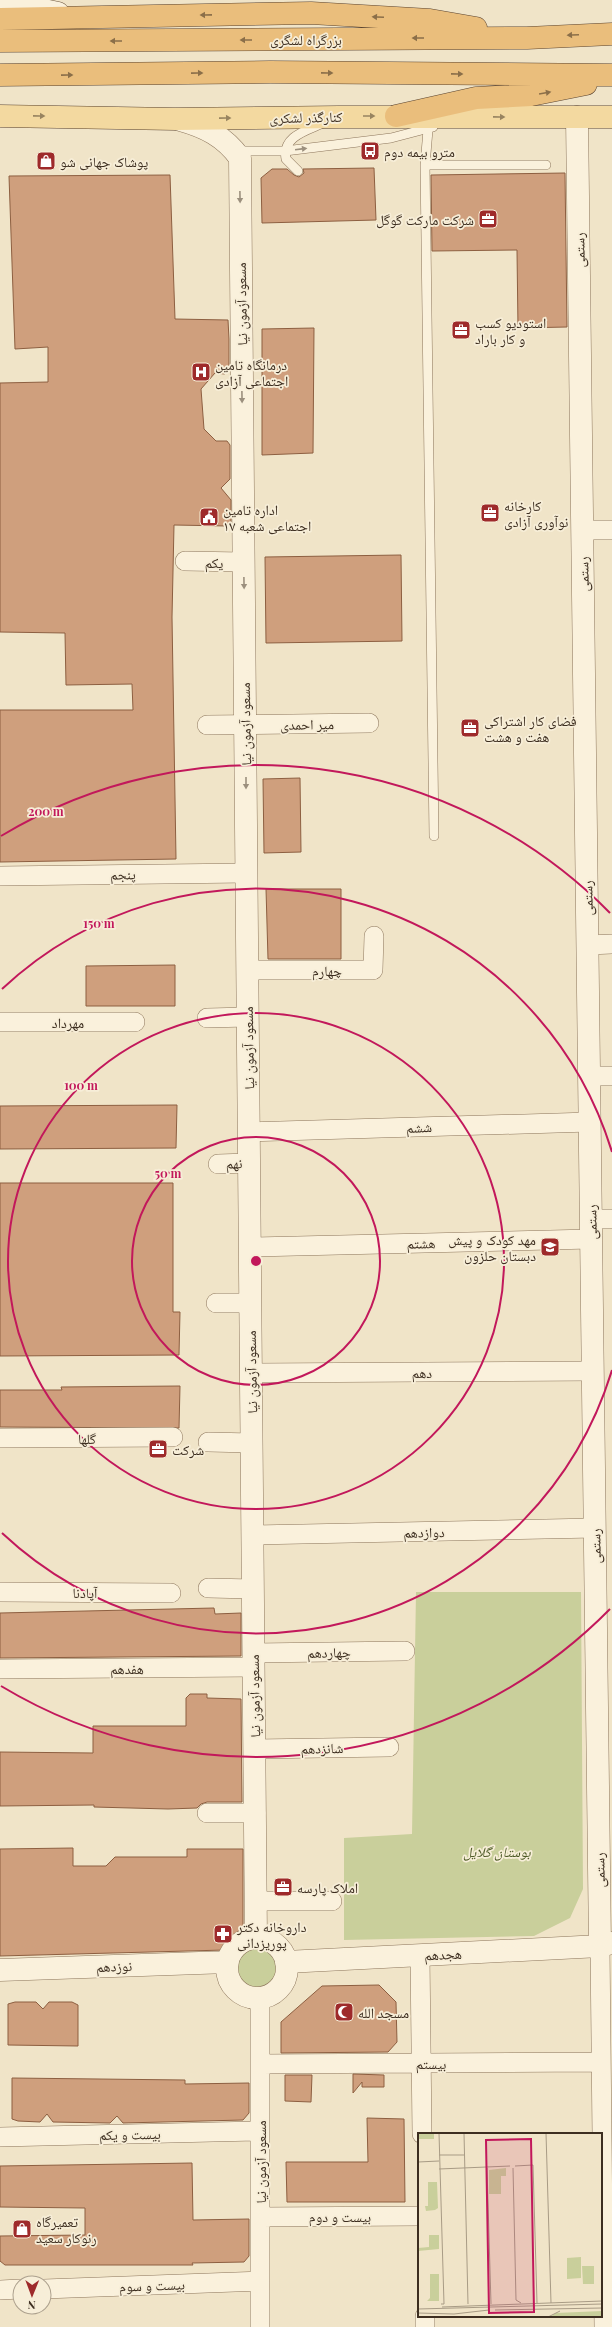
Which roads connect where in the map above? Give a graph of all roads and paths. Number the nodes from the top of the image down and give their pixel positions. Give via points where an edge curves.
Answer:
1 (0, 6) edge
2 (81, 17) junction
3 (0, 19) edge
4 (612, 34) edge
5 (527, 38) junction
6 (0, 42) edge
7 (0, 76) edge
8 (612, 76) edge
9 (0, 116) edge
10 (338, 116) junction
11 (396, 116) junction
12 (455, 116) junction
13 (577, 117) junction
14 (612, 117) edge
15 (175, 119) junction
16 (428, 130) junction
17 (284, 151) junction
18 (237, 154) junction
19 (425, 165) junction
20 (546, 165) dead end
21 (298, 171) dead end
22 (583, 530) junction
23 (612, 530) edge
24 (185, 561) dead end
25 (244, 562) junction
26 (369, 723) dead end
27 (245, 724) junction
28 (207, 725) dead end
29 (434, 836) dead end
30 (246, 873) junction
31 (0, 876) edge
32 (374, 936) dead end
33 (612, 944) edge
34 (588, 945) junction
35 (247, 970) junction
36 (248, 1017) junction
37 (208, 1018) dead end
38 (0, 1022) edge
39 (135, 1022) dead end
40 (589, 1076) junction
41 (612, 1076) edge
42 (590, 1122) junction
43 (249, 1132) junction
44 (249, 1163) junction
45 (218, 1164) dead end
46 (598, 1226) edge
47 (250, 1247) junction
48 (216, 1303) dead end
49 (250, 1303) junction
50 (593, 1371) junction
51 (251, 1373) junction
52 (174, 1437) dead end
53 (0, 1438) edge
54 (208, 1442) dead end
55 (252, 1444) junction
56 (595, 1528) junction
57 (253, 1535) junction
58 (208, 1588) dead end
59 (253, 1589) junction
60 (0, 1592) edge
61 (171, 1593) dead end
62 (405, 1651) dead end
63 (254, 1660) junction
64 (0, 1669) edge
65 (389, 1746) dead end
66 (255, 1749) junction
67 (207, 1813) dead end
68 (256, 1813) junction
69 (256, 1901) junction
70 (332, 1901) dead end
71 (256, 1938) junction
72 (608, 1947) edge
73 (420, 1955) junction
74 (228, 1962) junction
75 (286, 1962) junction
76 (0, 1970) edge
77 (260, 1997) junction
78 (601, 2062) junction
79 (421, 2063) junction
80 (260, 2064) junction
81 (260, 2131) junction
82 (422, 2133) edge
83 (601, 2133) edge
84 (0, 2137) edge
85 (260, 2216) junction
86 (418, 2216) edge
87 (602, 2268) edge
88 (260, 2281) junction
89 (52, 2289) edge
90 (0, 2290) edge
91 (12, 2290) edge
92 (608, 2294) edge
93 (260, 2327) edge
94 (604, 2327) edge

1 - 2 street via 34,8
2 - 3 highway
5 -> 2 highway via 430,20 311,14
4 -> 5 highway, بزرگراه لشگری
5 -> 6 highway, بزرگراه لشگری
7 -> 8 highway via 270,72
11 -> 8 highway via 476,98 550,92
9 -> 15 main road, کنارگذر لشکری
10 -> 11 main road, کنارگذر لشکری
15 -> 10 main road, کنارگذر لشکری
10 - 17 lane via 293,138
11 - 12 main road, کنارگذر لشکری
12 -> 13 main road, کنارگذر لشکری
12 - 16 lane
13 - 14 main road, کنارگذر لشکری
13 - 22 street, رستمی
15 - 18 street via 201,126 223,140
17 -> 16 lane via 391,138
16 - 19 lane
17 - 18 lane
17 - 21 lane via 289,164
18 -> 25 street, مسعود آزمون نیا
19 - 20 lane
19 - 29 lane
22 - 23 street
22 - 34 street, رستمی
24 - 25 street, یکم
25 -> 27 street, مسعود آزمون نیا
26 - 27 street, میر احمدی
27 - 28 street, میر احمدی
27 -> 30 street, مسعود آزمون نیا
30 - 31 street, پنجم
30 - 35 street, مسعود آزمون نیا
32 - 35 street, چهارم via 372,970
33 - 34 street
34 - 40 street, رستمی
35 - 36 street, مسعود آزمون نیا
36 - 37 street
36 - 43 street, مسعود آزمون نیا
38 - 39 street, مهرداد
40 - 41 street
40 - 42 street, رستمی
42 - 43 street, ششم
42 - 46 street, رستمی
43 - 44 street, مسعود آزمون نیا
44 - 45 street, نهم
44 - 47 street, مسعود آزمون نیا
46 - 47 street, هشتم
46 - 50 street, رستمی
47 - 49 street, مسعود آزمون نیا
48 - 49 street
49 - 51 street, مسعود آزمون نیا
50 - 51 street, دهم
50 - 56 street, رستمی
51 - 55 street, مسعود آزمون نیا
52 - 53 street, گلها
54 - 55 street
55 - 57 street, مسعود آزمون نیا
56 - 57 street, دوازدهم
56 - 72 street, رستمی
57 - 59 street, مسعود آزمون نیا
58 - 59 street
59 - 63 street, مسعود آزمون نیا
60 - 61 street, آپادنا
62 - 63 street, چهاردهم
63 - 64 street, هفدهم
63 - 66 street, مسعود آزمون نیا
65 - 66 street, شانزدهم
66 - 68 street, مسعود آزمون نیا
67 - 68 street
68 - 69 street, مسعود آزمون نیا
69 - 70 street
69 - 71 street, مسعود آزمون نیا
71 - 74 street via 238,1945 231,1952
71 - 75 street via 267,1939 276,1944 283,1952
72 - 73 street, هجدهم
72 - 78 street, رستمی
73 - 75 street, هجدهم
73 - 79 street
74 - 76 street, نوزدهم
74 - 77 street via 228,1976 235,1988 250,1997
75 - 77 street via 285,1977 278,1989
77 - 80 street, مسعود آزمون نیا
78 - 79 street, بیستم
78 - 83 street, رستمی
79 - 80 street, بیستم
79 - 82 street
80 - 81 street, مسعود آزمون نیا
81 - 84 street, بیست و یکم
81 - 85 street, مسعود آزمون نیا
85 - 86 street, بیست و دوم
85 - 88 street, مسعود آزمون نیا
87 - 92 street, رستمی
88 - 89 street, بیست و سوم
88 - 93 street, مسعود آزمون نیا
90 - 91 street
92 - 94 street, رستمی

